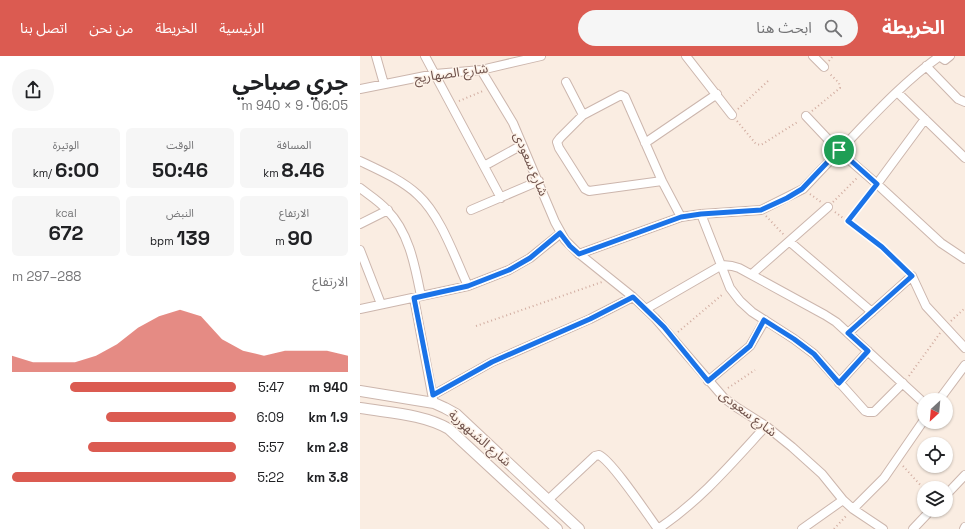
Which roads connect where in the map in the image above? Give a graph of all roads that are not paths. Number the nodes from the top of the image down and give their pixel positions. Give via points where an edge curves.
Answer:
1 (376, 56) edge
2 (425, 56) edge
3 (540, 56) edge
4 (686, 56) edge
5 (813, 56) edge
6 (939, 56) edge
7 (950, 56) edge
8 (926, 66) junction
9 (824, 67) road end
10 (481, 70) junction
11 (434, 74) junction
12 (566, 82) dead end
13 (384, 84) junction
14 (360, 89) edge
15 (897, 92) junction
16 (717, 94) junction
17 (965, 102) edge
18 (583, 115) junction
19 (732, 115) road end
20 (806, 116) road end
21 (925, 119) junction
22 (645, 143) junction
23 (522, 145) junction
24 (839, 150) junction
25 (965, 158) edge
26 (360, 161) edge
27 (484, 166) junction
28 (662, 181) junction
29 (539, 182) junction
30 (877, 184) junction
31 (360, 188) edge
32 (501, 198) junction
33 (828, 207) road end
34 (388, 210) junction
35 (471, 210) dead end
36 (701, 214) junction
37 (681, 217) junction
38 (360, 224) edge
39 (560, 233) junction
40 (790, 242) junction
41 (360, 250) edge
42 (579, 254) junction
43 (965, 259) edge
44 (722, 265) junction
45 (752, 274) junction
46 (468, 286) junction
47 (417, 297) junction
48 (633, 297) junction
49 (381, 304) junction
50 (360, 309) edge
51 (646, 309) junction
52 (872, 312) junction
53 (764, 320) junction
54 (848, 333) junction
55 (965, 348) edge
56 (868, 351) junction
57 (965, 365) edge
58 (708, 381) junction
59 (839, 383) junction
60 (903, 383) junction
61 (360, 391) edge
62 (944, 393) edge
63 (917, 396) edge
64 (433, 399) junction
65 (360, 408) edge
66 (766, 426) junction
67 (918, 429) edge
68 (965, 475) edge
69 (953, 488) edge
70 (548, 500) junction
71 (843, 500) junction
72 (853, 509) junction
73 (924, 517) edge
74 (557, 529) edge
75 (579, 529) edge
76 (802, 529) edge
77 (883, 529) edge
78 (913, 529) edge

1 - 13 street
2 - 11 street
3 - 10 street, شارع الصهاريج
4 - 16 street
5 - 9 street
6 - 7 street via 945,60
6 - 8 street
8 - 15 street
8 - 17 street via 958,99
10 - 11 street, شارع الصهاريج
10 - 23 street, شارع سعودى via 514,123
11 - 13 street, شارع الصهاريج
11 - 27 street
12 - 18 street
13 - 14 street, شارع الصهاريج
15 - 21 street
15 - 24 street
16 - 19 street
16 - 22 street
18 - 22 street via 620,95 624,97
18 - 28 street via 557,142 585,189 590,192
20 - 24 street
21 - 25 street
21 - 30 street
22 - 28 street
23 - 27 street
23 - 29 street, شارع سعودى
24 - 30 street
24 - 36 street via 802,189 787,198 761,210
26 - 46 street via 405,185 428,205
27 - 32 street
28 - 37 street
29 - 32 street
29 - 39 street, شارع سعودى
30 - 43 street via 941,243
31 - 34 street
32 - 35 street
33 - 40 street
34 - 38 street
34 - 47 street via 409,247 415,267
36 - 37 street
36 - 44 street
37 - 42 street
39 - 42 street, شارع سعودى
39 - 46 street via 530,258
40 - 45 street
40 - 52 street
41 - 49 street
42 - 48 street, شارع سعودى
44 - 45 street
44 - 51 street
44 - 53 street via 730,288 746,307
45 - 54 street via 825,315
46 - 47 street
47 - 49 street
47 - 64 street
48 - 51 street, شارع سعودى
48 - 64 street via 492,362
49 - 50 street
51 - 58 street, شارع سعودى via 672,336
52 - 54 street
52 - 55 street via 912,276 926,306
53 - 58 street via 750,346
53 - 59 street via 814,354
54 - 56 street
56 - 59 street
56 - 60 street
57 - 62 street
58 - 66 street, شارع سعودى via 736,407
59 - 60 street via 862,409 868,412 874,412
60 - 63 street
61 - 64 street, شارع الشنهورية
64 - 70 street, شارع الشنهورية via 456,414
65 - 74 street, شارع الشنهورية via 423,418 449,429
66 - 70 street via 694,502 658,529 619,477 598,455
66 - 71 street, شارع سعودى via 808,461
67 - 72 street via 884,478
68 - 69 street
70 - 75 street, شارع الشنهورية
71 - 72 street, شارع سعودى
71 - 76 street
72 - 77 street, شارع سعودى
73 - 78 street

